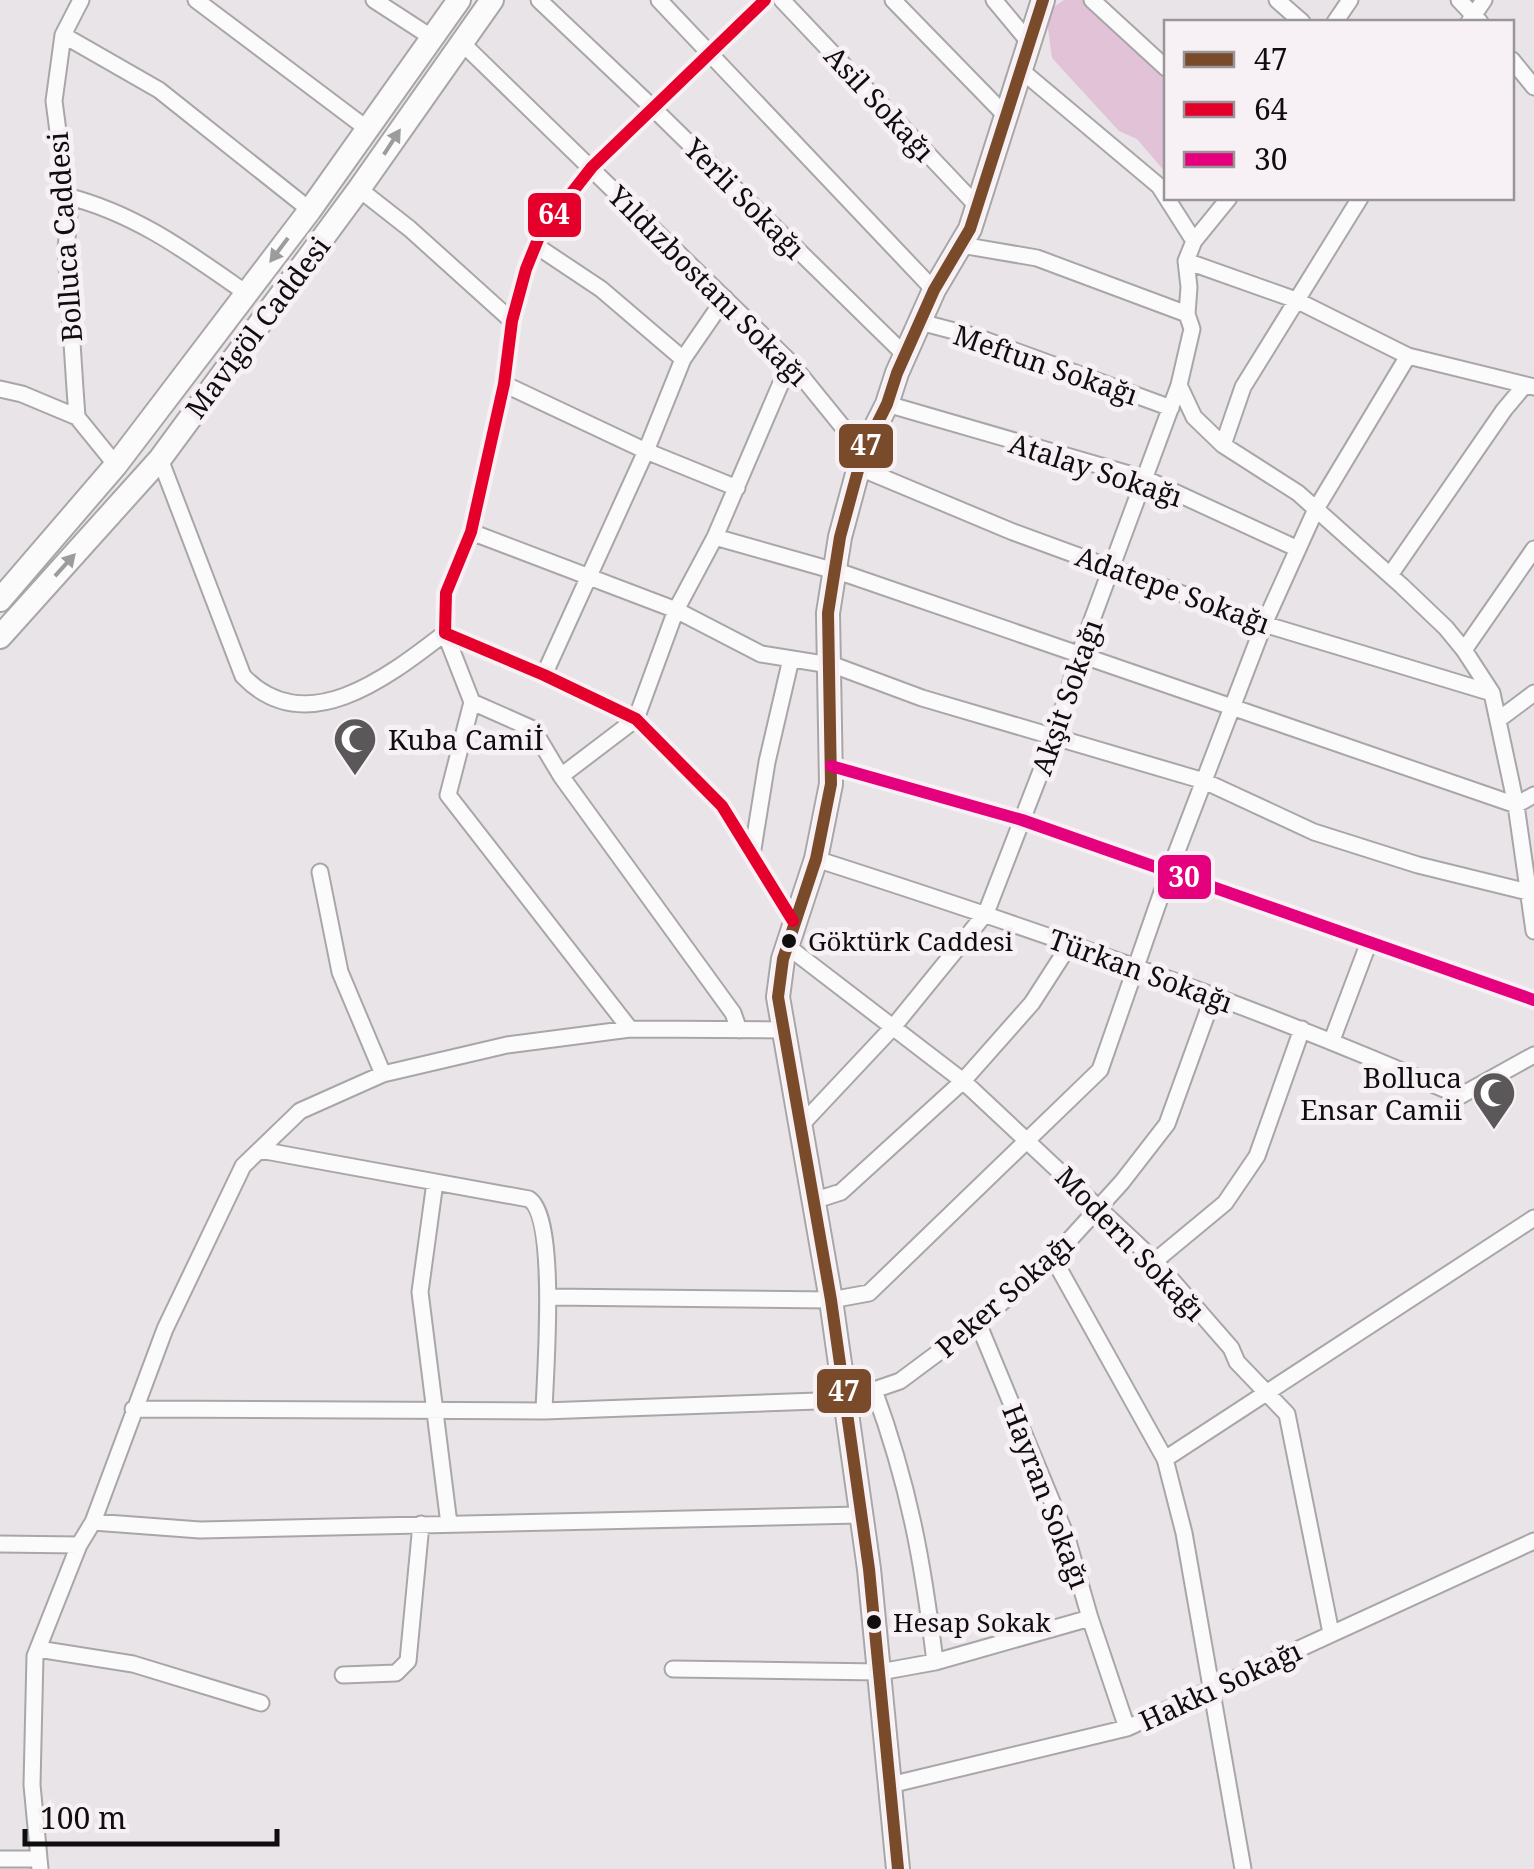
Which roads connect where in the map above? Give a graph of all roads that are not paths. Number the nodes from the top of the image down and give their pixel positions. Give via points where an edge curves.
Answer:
1 (81, 0) edge
2 (196, 0) edge
3 (374, 0) edge
4 (459, 0) edge
5 (492, 0) edge
6 (538, 0) edge
7 (659, 0) edge
8 (766, 0) edge
9 (782, 0) edge
10 (892, 0) edge
11 (994, 0) edge
12 (1042, 0) edge
13 (1092, 0) edge
14 (1277, 0) edge
15 (1460, 0) edge
16 (1484, 0) edge
17 (1300, 20) edge
18 (1474, 20) edge
19 (63, 35) junction
20 (431, 37) junction
21 (461, 42) junction
22 (1030, 42) junction
23 (710, 56) junction
24 (1514, 62) edge
25 (1164, 66) edge
26 (1022, 71) junction
27 (1534, 87) edge
28 (654, 109) junction
29 (1008, 118) junction
30 (366, 128) junction
31 (592, 167) junction
32 (359, 189) junction
33 (1164, 194) edge
34 (66, 196) junction
35 (1168, 200) edge
36 (1226, 200) edge
37 (1359, 200) edge
38 (978, 207) junction
39 (310, 210) junction
40 (1194, 241) junction
41 (961, 244) junction
42 (535, 245) junction
43 (1186, 260) junction
44 (934, 290) junction
45 (246, 293) junction
46 (725, 298) junction
47 (1296, 300) junction
48 (1187, 314) junction
49 (512, 321) junction
50 (920, 322) junction
51 (906, 356) junction
52 (1408, 356) junction
53 (683, 360) junction
54 (790, 362) junction
55 (504, 384) junction
56 (1179, 385) junction
57 (1530, 386) edge
58 (0, 388) edge
59 (887, 404) junction
60 (1171, 408) junction
61 (77, 417) junction
62 (1222, 445) junction
63 (646, 451) junction
64 (160, 458) junction
65 (861, 460) junction
66 (116, 466) junction
67 (1146, 479) junction
68 (736, 488) junction
69 (1316, 509) junction
70 (471, 532) junction
71 (716, 536) junction
72 (1298, 549) junction
73 (1534, 549) edge
74 (1113, 566) junction
75 (834, 571) junction
76 (591, 575) junction
77 (1390, 575) junction
78 (0, 600) edge
79 (676, 610) junction
80 (1264, 624) junction
81 (444, 634) junction
82 (0, 637) edge
83 (1464, 650) junction
84 (1079, 655) junction
85 (791, 659) junction
86 (830, 664) junction
87 (544, 675) junction
88 (1534, 692) edge
89 (1492, 693) junction
90 (472, 702) junction
91 (1232, 708) junction
92 (636, 719) junction
93 (1498, 720) junction
94 (1055, 735) junction
95 (831, 766) junction
96 (561, 776) junction
97 (1204, 781) junction
98 (1534, 795) edge
99 (1516, 805) junction
100 (1022, 820) junction
101 (752, 855) junction
102 (816, 859) junction
103 (320, 872) dead end
104 (1168, 872) junction
105 (1528, 892) junction
106 (1533, 911) edge
107 (986, 913) junction
108 (794, 920) junction
109 (1534, 931) edge
110 (1368, 942) junction
111 (1070, 944) junction
112 (786, 946) junction
113 (1135, 968) junction
114 (1214, 996) junction
115 (1534, 1000) edge
116 (894, 1026) junction
117 (1302, 1028) junction
118 (630, 1029) junction
119 (739, 1030) junction
120 (784, 1030) junction
121 (1332, 1040) junction
122 (1534, 1054) edge
123 (382, 1074) junction
124 (963, 1081) junction
125 (800, 1125) junction
126 (1029, 1142) junction
127 (260, 1150) junction
128 (435, 1182) junction
129 (813, 1202) junction
130 (1100, 1206) junction
131 (1534, 1218) edge
132 (1053, 1258) junction
133 (1155, 1261) junction
134 (548, 1297) junction
135 (831, 1300) junction
136 (978, 1322) junction
137 (874, 1390) junction
138 (1265, 1393) junction
139 (845, 1400) junction
140 (133, 1409) junction
141 (433, 1411) junction
142 (544, 1411) junction
143 (1166, 1459) junction
144 (860, 1514) junction
145 (94, 1522) junction
146 (421, 1524) junction
147 (449, 1524) junction
148 (1534, 1541) edge
149 (0, 1544) edge
150 (79, 1545) junction
151 (1090, 1618) junction
152 (1331, 1634) junction
153 (38, 1648) junction
154 (936, 1662) junction
155 (672, 1669) dead end
156 (880, 1672) junction
157 (342, 1675) dead end
158 (1212, 1692) junction
159 (261, 1703) dead end
160 (1127, 1728) junction
161 (890, 1785) junction
162 (0, 1860) edge
163 (40, 1864) edge
164 (898, 1869) edge
165 (1244, 1869) edge

1 - 19 street, Bolluca Caddesi
2 - 30 street
3 - 20 street
4 - 20 street, Mavigöl Caddesi
5 - 21 street, Mavigöl Caddesi
6 - 28 street, Yerli Sokağı
7 - 23 street
8 - 23 street
9 - 38 street, Asil Sokağı
10 - 29 street
11 - 22 street
12 - 22 street
13 - 25 street
14 - 17 street
15 - 18 street
16 - 18 street
19 - 34 street, Bolluca Caddesi via 54,100
19 - 39 street via 159,90
20 - 30 street, Mavigöl Caddesi
21 - 31 street, Yıldızbostanı Sokağı
32 -> 21 street, Mavigöl Caddesi
22 - 26 street
23 - 28 street
23 - 44 street
24 - 27 street
26 - 29 street
26 - 33 street
28 - 31 street
28 - 51 street, Yerli Sokağı
29 - 38 street
30 - 39 street, Mavigöl Caddesi
31 - 42 street
31 - 46 street, Yıldızbostanı Sokağı
32 - 49 street
32 - 64 street, Mavigöl Caddesi
34 - 45 street via 137,221
34 - 61 street, Bolluca Caddesi
35 - 40 street
36 - 40 street
37 - 47 street
38 - 41 street
39 -> 45 street, Mavigöl Caddesi
40 - 43 street
41 - 44 street
41 - 48 street via 1036,258
42 - 49 street
42 - 53 street via 601,288
43 - 47 street
43 - 48 street, Akşit Sokağı
44 - 50 street
45 - 66 street, Mavigöl Caddesi
46 - 53 street
46 - 54 street, Yıldızbostanı Sokağı
47 - 52 street
47 - 62 street via 1243,387
48 - 56 street, Akşit Sokağı via 1192,329
49 - 55 street
50 - 51 street
50 - 60 street, Meftun Sokağı via 978,336
51 - 59 street
52 - 57 street
52 - 69 street
53 - 63 street
54 - 65 street, Yıldızbostanı Sokağı
54 - 68 street
55 - 63 street
55 - 70 street
56 - 60 street, Akşit Sokağı
56 - 62 street via 1194,417
57 - 77 street via 1504,410
58 - 61 street
59 - 65 street
59 - 67 street, Atalay Sokağı
60 - 67 street, Akşit Sokağı
61 - 66 street
62 - 69 street
63 - 68 street
63 - 76 street
64 - 81 street via 243,676 259,690 291,703 331,702 390,675
82 -> 64 street, Mavigöl Caddesi
65 - 74 street, Adatepe Sokağı via 1013,532
65 - 75 street
66 - 78 street, Mavigöl Caddesi
67 - 72 street, Atalay Sokağı
67 - 74 street, Akşit Sokağı
68 - 71 street
69 - 72 street
69 - 77 street
70 - 76 street
70 - 81 street via 446,594
71 - 75 street
71 - 79 street
72 - 80 street
73 - 83 street
74 - 80 street, Adatepe Sokağı
74 - 84 street, Akşit Sokağı
75 - 84 street
75 - 86 street
76 - 79 street
76 - 87 street
77 - 83 street
79 - 85 street via 761,654
79 - 92 street
80 - 89 street, Adatepe Sokağı
80 - 91 street
81 - 87 street
81 - 90 street
83 - 89 street
84 - 91 street
84 - 94 street, Akşit Sokağı
85 - 86 street
85 - 101 street
86 - 94 street
86 - 95 street
87 - 92 street
88 - 93 street
89 - 93 street
90 - 96 street via 533,729
90 - 118 street via 448,795
91 - 97 street
91 - 99 street
92 - 96 street
92 - 101 street via 722,806
93 - 99 street
94 - 97 street
94 - 100 street, Akşit Sokağı
95 - 100 street
95 - 102 street
96 - 119 street
97 - 104 street
97 - 105 street via 1314,832
98 - 99 street
99 - 105 street
100 - 104 street
100 - 107 street, Akşit Sokağı
101 - 108 street
102 - 107 street, Türkan Sokağı
102 - 108 street
103 - 123 street via 340,972
104 - 110 street
104 - 113 street
105 - 106 street
106 - 109 street
107 - 111 street, Türkan Sokağı
107 - 116 street, Akşit Sokağı
108 - 112 street
110 - 115 street
110 - 121 street
111 - 113 street, Türkan Sokağı
111 - 124 street via 1032,1003
112 - 116 street, Modern Sokağı
112 - 120 street via 778,997
113 - 114 street, Türkan Sokağı
113 - 126 street via 1100,1070
114 - 117 street, Türkan Sokağı
114 - 130 street, Peker Sokağı via 1167,1124
116 - 124 street, Modern Sokağı
116 - 125 street, Akşit Sokağı
117 - 121 street, Türkan Sokağı
117 - 133 street via 1257,1156 1225,1203
118 - 119 street
118 - 123 street via 507,1045
119 - 120 street
120 - 125 street
121 - 122 street, Türkan Sokağı via 1460,1096
123 - 127 street via 300,1111
124 - 126 street, Modern Sokağı
124 - 129 street via 841,1192
125 - 129 street
126 - 130 street, Modern Sokağı
126 - 135 street via 874,1290
127 - 128 street
127 - 140 street via 243,1166
128 - 134 street via 538,1204
128 - 141 street via 420,1292
129 - 135 street
130 - 132 street, Peker Sokağı
130 - 133 street, Modern Sokağı
131 - 138 street
132 - 136 street, Peker Sokağı
132 - 143 street
133 - 138 street, Modern Sokağı
134 - 135 street
134 - 142 street
135 - 139 street
136 - 137 street, Peker Sokağı via 900,1382
136 - 151 street, Hayran Sokağı via 1067,1538
137 - 139 street, Peker Sokağı
137 - 154 street via 912,1507
138 - 143 street
138 - 152 street, Modern Sokağı via 1287,1414
139 - 142 street, Peker Sokağı
139 - 144 street
140 - 141 street, Peker Sokağı
140 - 145 street
141 - 142 street, Peker Sokağı
141 - 147 street
143 - 158 street
144 - 147 street
144 - 156 street
145 - 146 street via 200,1530
145 - 150 street
146 - 147 street
146 - 157 street via 408,1662 396,1673
148 - 152 street, Hakkı Sokağı
149 - 150 street
150 - 153 street
151 - 154 street
151 - 160 street, Hayran Sokağı
152 - 158 street, Hakkı Sokağı
153 - 159 street via 133,1664
153 - 163 street via 32,1786
154 - 156 street
155 - 156 street
156 - 161 street
158 - 160 street, Hakkı Sokağı
158 - 165 street
160 - 161 street, Hakkı Sokağı
161 - 164 street
162 - 163 street

